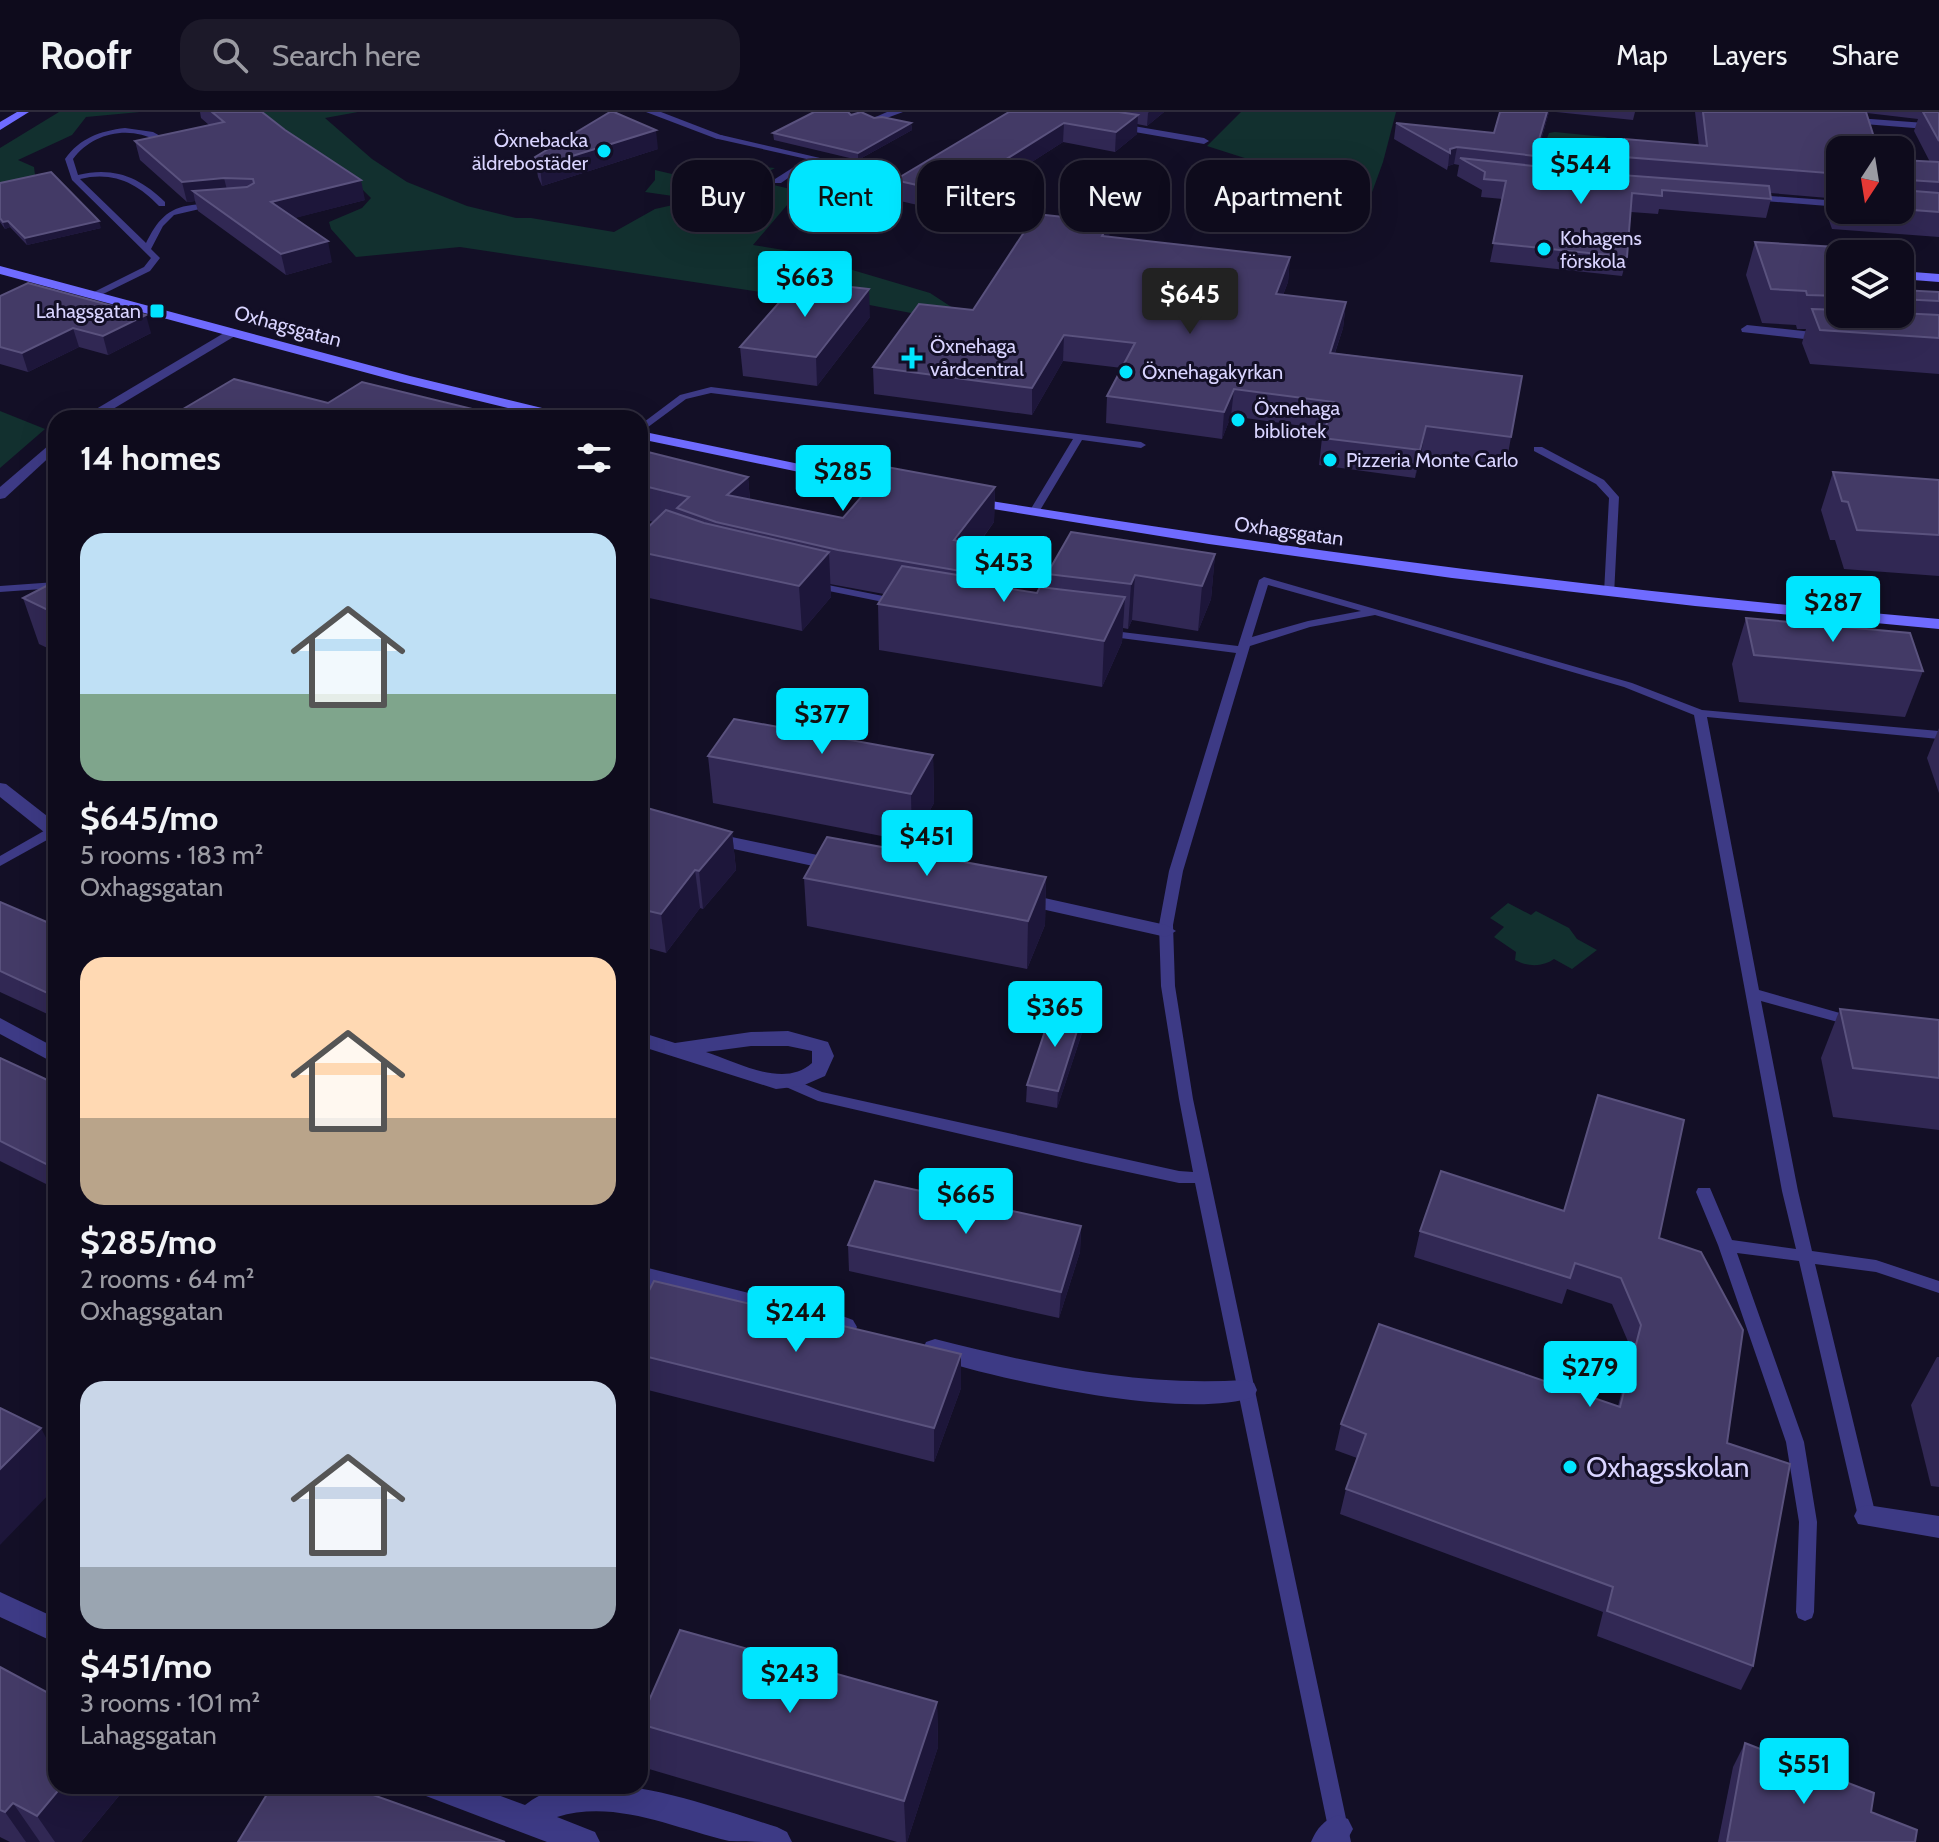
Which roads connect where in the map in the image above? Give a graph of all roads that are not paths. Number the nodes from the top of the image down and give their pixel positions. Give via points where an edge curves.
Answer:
1 (24, 112) edge
2 (651, 112) edge
3 (898, 112) edge
4 (876, 119) edge
5 (1831, 119) edge
6 (1101, 124) edge
7 (0, 127) edge
8 (1939, 127) edge
9 (721, 137) joint
10 (1204, 141) dead end
11 (161, 147) edge
12 (820, 160) dead end
13 (789, 174) edge
14 (75, 178) junction
15 (778, 181) dead end
16 (1734, 196) edge
17 (1826, 203) edge
18 (162, 204) dead end
19 (229, 204) edge
20 (147, 249) junction
21 (0, 270) edge
22 (1914, 276) edge
23 (1939, 278) edge
24 (97, 294) junction
25 (1747, 329) dead end
26 (234, 333) junction
27 (1844, 339) edge
28 (102, 410) edge
29 (535, 410) edge
30 (648, 426) edge
31 (648, 435) edge
32 (1079, 437) junction
33 (1141, 445) dead end
34 (1538, 449) dead end
35 (48, 450) edge
36 (912, 491) edge
37 (0, 495) edge
38 (955, 499) edge
39 (1034, 512) junction
40 (795, 581) edge
41 (48, 586) edge
42 (0, 589) edge
43 (1610, 593) junction
44 (912, 605) edge
45 (1375, 613) junction
46 (1939, 624) edge
47 (1099, 633) edge
48 (1242, 647) junction
49 (1700, 713) junction
50 (1939, 735) edge
51 (0, 788) edge
52 (48, 826) edge
53 (689, 832) edge
54 (48, 836) edge
55 (0, 862) edge
56 (861, 869) edge
57 (1010, 897) edge
58 (1166, 931) junction
59 (1755, 994) junction
60 (0, 1025) edge
61 (1870, 1025) edge
62 (648, 1041) edge
63 (679, 1049) junction
64 (48, 1052) edge
65 (791, 1083) junction
66 (1203, 1178) junction
67 (1704, 1192) dead end
68 (1726, 1245) junction
69 (1804, 1257) junction
70 (648, 1277) edge
71 (1939, 1287) edge
72 (868, 1333) edge
73 (914, 1344) edge
74 (1245, 1390) junction
75 (1867, 1516) joint
76 (1939, 1527) edge
77 (0, 1604) edge
78 (1805, 1612) dead end
79 (48, 1627) edge
80 (457, 1794) edge
81 (528, 1821) junction
82 (1335, 1838) edge
83 (585, 1842) edge
84 (777, 1842) edge

1 - 7 street
2 - 9 street
3 - 4 street
5 - 8 street
6 - 10 street
9 - 12 lane
11 - 14 lane via 161,140 149,132 91,138 69,159
13 - 15 lane
14 - 18 lane via 125,176
14 - 20 lane
16 - 17 street
19 - 20 lane via 162,218
20 - 24 lane via 156,258 147,269
21 - 24 street, Oxhagsgatan
22 - 23 street
24 - 26 street, Oxhagsgatan
25 - 27 street
26 - 28 street
26 - 29 street, Oxhagsgatan
30 - 32 lane via 683,397 711,390
31 - 36 street
32 - 33 lane
32 - 39 lane
34 - 43 lane via 1600,482 1614,497
35 - 37 street
38 - 39 street, Oxhagsgatan
39 - 43 street, Oxhagsgatan
40 - 44 lane
41 - 42 lane
43 - 46 street, Oxhagsgatan
45 - 48 lane via 1308,624
45 - 48 lane via 1264,580
45 - 49 lane via 1628,685
47 - 48 lane
48 - 58 lane via 1176,871
49 - 50 lane
49 - 59 lane
51 - 52 street
53 - 56 street
54 - 55 lane
57 - 58 street
58 - 66 lane via 1168,986
59 - 61 lane
59 - 69 lane
60 - 64 street
62 - 63 street
63 - 65 street
63 - 65 street via 777,1038 805,1039 821,1047 823,1065
65 - 66 lane via 818,1096 1179,1177
66 - 74 lane
67 - 68 lane
68 - 69 lane
68 - 78 lane via 1795,1442 1808,1522
69 - 71 lane via 1876,1266
69 - 75 lane
70 - 72 street
73 - 74 street via 1130,1391 1200,1395
74 - 82 lane
75 - 76 street
77 - 79 street
80 - 81 street
81 - 83 street
81 - 84 street via 551,1804 579,1797 646,1803

